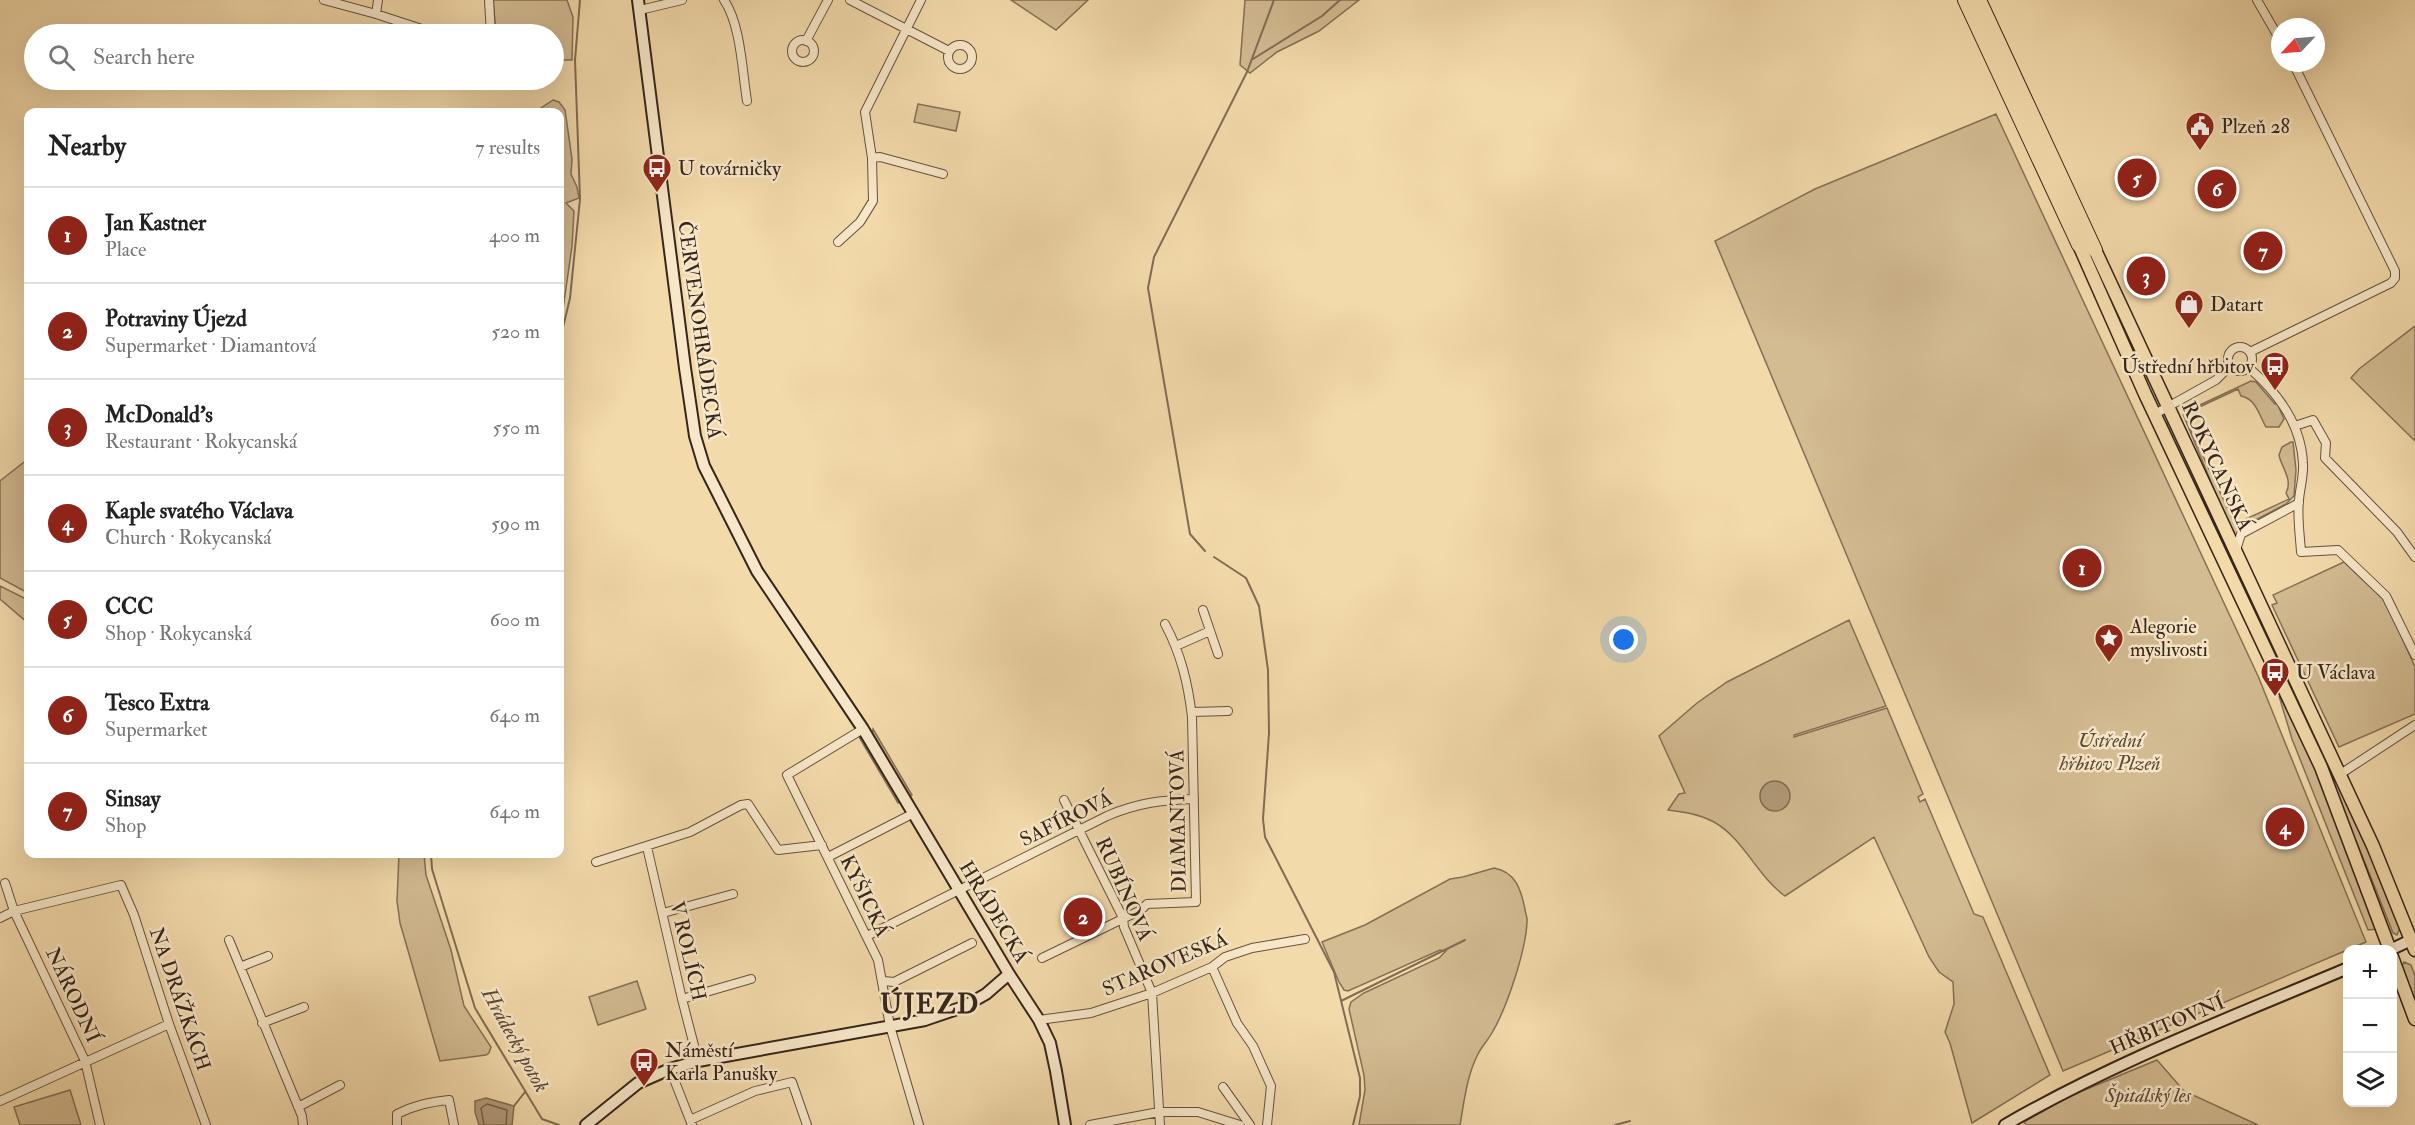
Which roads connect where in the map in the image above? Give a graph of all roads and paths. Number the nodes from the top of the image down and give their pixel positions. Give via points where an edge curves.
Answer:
1 (324, 0) edge
2 (378, 0) edge
3 (489, 0) edge
4 (682, 0) edge
5 (724, 0) edge
6 (828, 0) edge
7 (850, 0) edge
8 (921, 0) edge
9 (1965, 0) edge
10 (1979, 0) edge
11 (2257, 0) edge
12 (639, 5) edge
13 (376, 14) junction
14 (406, 24) edge
15 (490, 24) edge
16 (2271, 24) edge
17 (905, 29) junction
18 (806, 41) dead end
19 (949, 51) dead end
20 (2298, 72) edge
21 (747, 101) dead end
22 (872, 158) junction
23 (943, 174) dead end
24 (838, 242) dead end
25 (2079, 245) joint
26 (2095, 250) joint
27 (2250, 352) junction
28 (2230, 366) junction
29 (2249, 368) junction
30 (2168, 406) junction
31 (2155, 414) junction
32 (2295, 426) junction
33 (2299, 503) junction
34 (2236, 551) junction
35 (2415, 558) edge
36 (1203, 610) dead end
37 (1165, 624) dead end
38 (1210, 631) junction
39 (1176, 646) junction
40 (1218, 654) dead end
41 (2415, 655) edge
42 (1228, 711) dead end
43 (1192, 712) junction
44 (2415, 725) edge
45 (863, 729) junction
46 (2345, 771) dead end
47 (1194, 799) junction
48 (1064, 800) dead end
49 (914, 813) junction
50 (1080, 831) junction
51 (822, 845) junction
52 (647, 847) junction
53 (828, 857) junction
54 (596, 862) dead end
55 (5, 882) dead end
56 (959, 891) junction
57 (733, 894) dead end
58 (15, 911) junction
59 (663, 913) junction
60 (0, 918) edge
61 (1123, 918) junction
62 (867, 936) junction
63 (1305, 939) dead end
64 (229, 940) dead end
65 (972, 943) dead end
66 (2414, 943) edge
67 (2388, 945) edge
68 (2397, 948) edge
69 (268, 956) dead end
70 (1042, 958) dead end
71 (1212, 966) junction
72 (240, 967) junction
73 (2343, 970) edge
74 (2397, 970) edge
75 (1009, 974) junction
76 (751, 979) dead end
77 (883, 981) junction
78 (1152, 993) junction
79 (682, 999) junction
80 (304, 1007) dead end
81 (2415, 1019) edge
82 (1040, 1020) junction
83 (169, 1023) junction
84 (262, 1023) junction
85 (890, 1026) junction
86 (85, 1061) junction
87 (698, 1061) junction
88 (670, 1069) junction
89 (340, 1085) dead end
90 (1223, 1087) dead end
91 (0, 1101) edge
92 (298, 1107) junction
93 (1159, 1112) junction
94 (691, 1122) edge
95 (100, 1125) edge
96 (206, 1125) edge
97 (303, 1125) edge
98 (397, 1125) edge
99 (454, 1125) edge
100 (585, 1125) edge
101 (807, 1125) edge
102 (919, 1125) edge
103 (1065, 1125) edge
104 (1090, 1125) edge
105 (1160, 1125) edge
106 (1240, 1125) edge
107 (1250, 1125) edge
108 (1268, 1125) edge
109 (2005, 1125) edge

1 - 13 street
2 - 13 street
3 - 15 street
4 - 12 street
5 - 21 street via 735,23
6 - 18 street
7 - 17 street
8 - 17 street
9 - 25 highway, ROKYCANSKÁ
10 - 26 highway, ROKYCANSKÁ
11 - 16 street
12 - 45 street, ČERVENOHRÁDECKÁ via 684,368 700,453 714,491 757,572
13 - 14 street
17 - 19 street
17 - 22 street via 865,112
20 - 27 street via 2395,278
22 - 23 street
22 - 24 street via 873,201 860,222
25 - 31 main road, ROKYCANSKÁ
26 - 30 main road, ROKYCANSKÁ
27 - 28 street via 2237,346 2229,354
27 - 29 street
28 - 29 street via 2239,371
28 - 30 street via 2216,380
29 - 32 street via 2280,401
30 - 31 street
30 - 34 main road, ROKYCANSKÁ
31 - 67 main road, ROKYCANSKÁ via 2321,767
32 - 33 street via 2303,464
32 - 35 street via 2313,420 2326,443 2325,458 2397,532
33 - 34 street via 2241,534
33 - 41 street via 2301,552 2338,550 2386,596
34 - 66 main road, ROKYCANSKÁ
36 - 38 street
37 - 39 street, DIAMANTOVÁ
38 - 39 street
38 - 40 street
39 - 43 street, DIAMANTOVÁ via 1189,686
42 - 43 street
43 - 47 street, DIAMANTOVÁ
44 - 46 street
45 - 49 street, HRÁDECKÁ
45 - 51 street, KYŠICKÁ via 787,775
47 - 50 street, SAFÍROVÁ via 1131,806
47 - 61 street, DIAMANTOVÁ via 1196,902 1147,904
48 - 50 street, RUBÍNOVÁ
49 - 53 street
49 - 56 street, HRÁDECKÁ
50 - 56 street, SAFÍROVÁ
50 - 61 street, RUBÍNOVÁ
51 - 52 street via 778,850 748,804 690,832
51 - 53 street, KYŠICKÁ
52 - 54 street
52 - 59 street, V ROLÍCH
53 - 62 street, KYŠICKÁ
55 - 58 street, NÁRODNÍ
56 - 62 street, SAFÍROVÁ
56 - 75 street, HRÁDECKÁ
57 - 59 street
58 - 60 street
58 - 83 street, NA DRÁŽKÁCH via 121,885
58 - 86 street, NÁRODNÍ
59 - 79 street, V ROLÍCH
61 - 70 street, DIAMANTOVÁ
61 - 78 street, RUBÍNOVÁ
62 - 77 street, KYŠICKÁ
63 - 71 street, STAROVESKÁ via 1252,948
64 - 72 street
65 - 77 street via 894,982
66 - 68 street
69 - 72 street
71 - 78 street, STAROVESKÁ
71 - 108 street via 1271,1086
72 - 84 street
73 - 109 street, HŘBITOVNÍ via 2123,1064
74 - 81 main road
75 - 82 street, HRÁDECKÁ
75 - 85 street via 992,990 963,1007 925,1020
76 - 79 street
77 - 85 street, KYŠICKÁ
78 - 82 street, STAROVESKÁ via 1091,1013
78 - 93 street, RUBÍNOVÁ
79 - 87 street, V ROLÍCH
80 - 84 street
82 - 103 street, HRÁDECKÁ via 1050,1043
83 - 86 street
83 - 96 street, NA DRÁŽKÁCH
84 - 92 street
85 - 87 street
85 - 102 street, KYŠICKÁ
86 - 91 street
86 - 95 street, NÁRODNÍ
87 - 88 street
88 - 94 street
88 - 100 street via 638,1083
89 - 92 street
90 - 107 street
92 - 97 street
93 - 104 street
93 - 105 street, RUBÍNOVÁ
93 - 106 street via 1198,1112
94 - 101 street via 755,1091 792,1082
98 - 99 street via 398,1114 411,1107 449,1100

